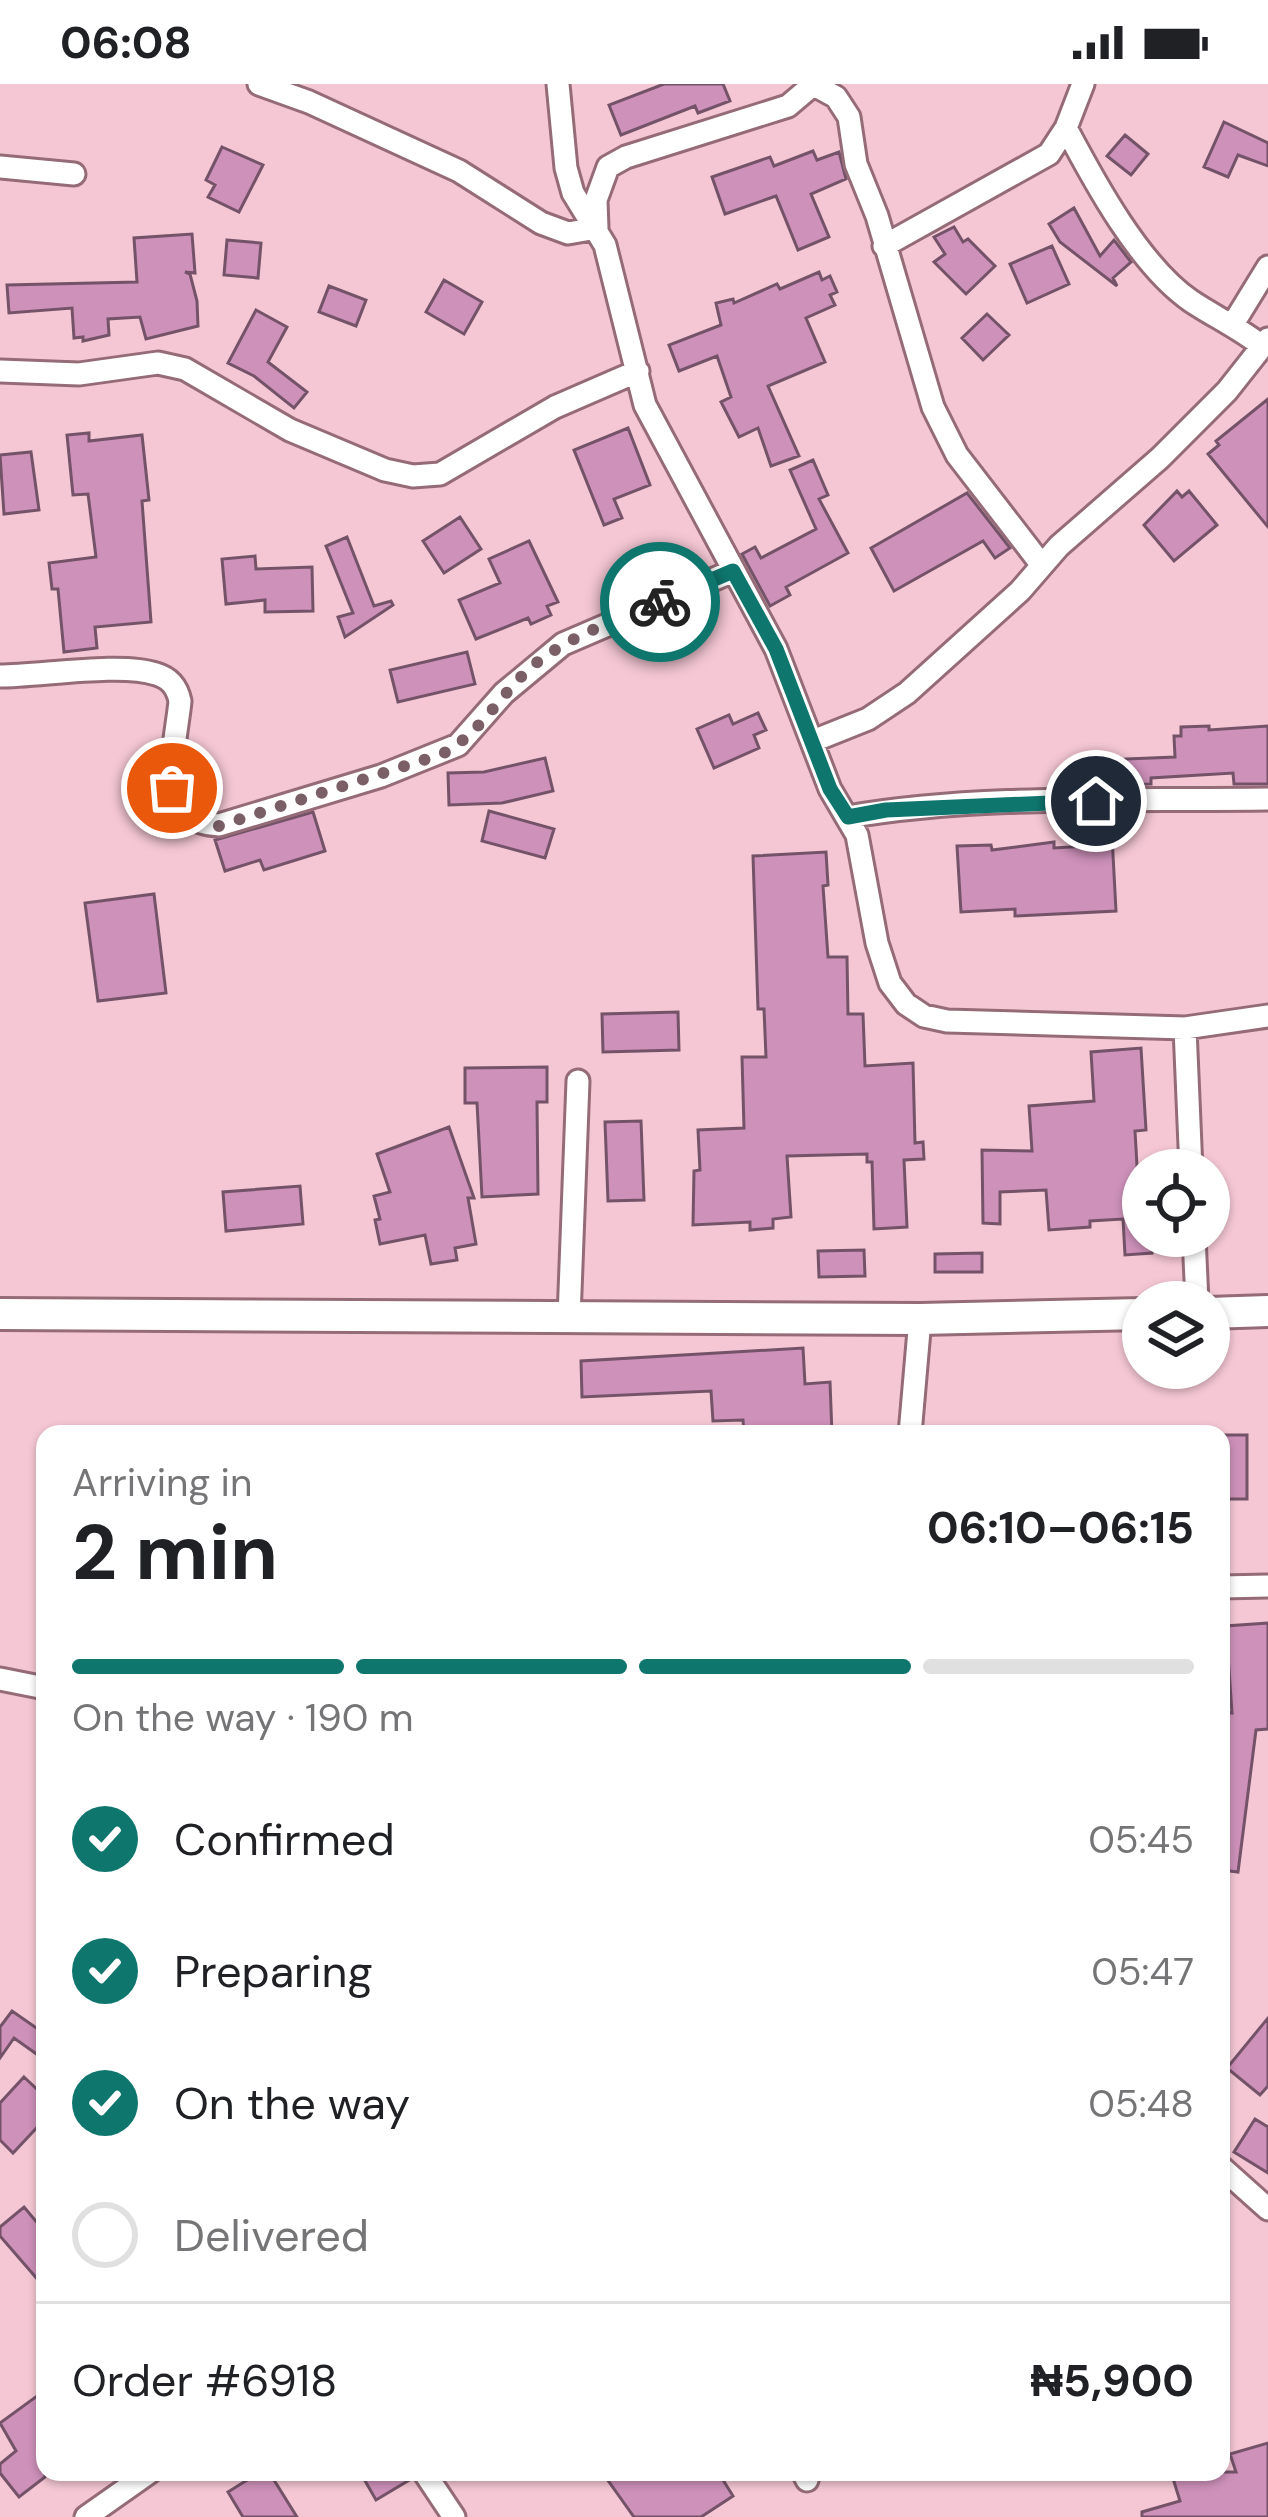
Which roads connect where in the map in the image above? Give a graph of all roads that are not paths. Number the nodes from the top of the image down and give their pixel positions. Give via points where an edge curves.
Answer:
1 (259, 84) edge
2 (558, 84) edge
3 (1083, 84) edge
4 (814, 85) edge
5 (1066, 128) junction
6 (0, 167) edge
7 (74, 173) dead end
8 (597, 228) junction
9 (884, 246) junction
10 (1268, 267) edge
11 (1233, 324) junction
12 (1265, 343) edge
13 (0, 371) edge
14 (638, 371) junction
15 (1041, 564) junction
16 (733, 571) junction
17 (0, 676) edge
18 (813, 742) junction
19 (1268, 800) edge
20 (848, 817) junction
21 (1268, 1016) edge
22 (1185, 1028) junction
23 (578, 1082) dead end
24 (1190, 1149) edge
25 (1268, 1311) edge
26 (1230, 1312) edge
27 (0, 1314) edge
28 (1122, 1314) edge
29 (569, 1318) junction
30 (920, 1319) junction
31 (911, 1425) edge
32 (1268, 1586) edge
33 (1230, 1587) edge
34 (0, 1679) edge
35 (36, 1686) edge
36 (1230, 2175) edge
37 (1268, 2210) edge
38 (137, 2481) edge
39 (430, 2481) edge
40 (86, 2517) edge
41 (454, 2517) edge

1 - 8 street via 459,171 541,224 568,233
2 - 8 street via 566,168
3 - 5 street
4 - 8 street via 788,106 608,167
4 - 9 street via 844,104
5 - 9 street via 1049,154
5 - 11 street via 1126,229 1167,278
6 - 7 street
8 - 14 street
9 - 15 street via 933,407 958,455
10 - 11 street
11 - 12 street
12 - 15 street via 1194,426
13 - 14 street via 79,374 158,363 185,369 290,430 413,476 440,474 555,407
14 - 16 street via 645,405
15 - 18 street via 907,693
16 - 17 street via 563,644 458,746 219,826 186,816 172,788 180,701 168,679 140,670
16 - 18 street
18 - 20 street
19 - 20 street via 1054,802
20 - 22 street via 890,983 924,1016
21 - 22 street
22 - 24 street
23 - 29 street
25 - 26 main road
27 - 29 main road
28 - 30 main road
29 - 30 main road
30 - 31 street
32 - 33 street
34 - 35 street
36 - 37 street
38 - 40 street
39 - 41 street

